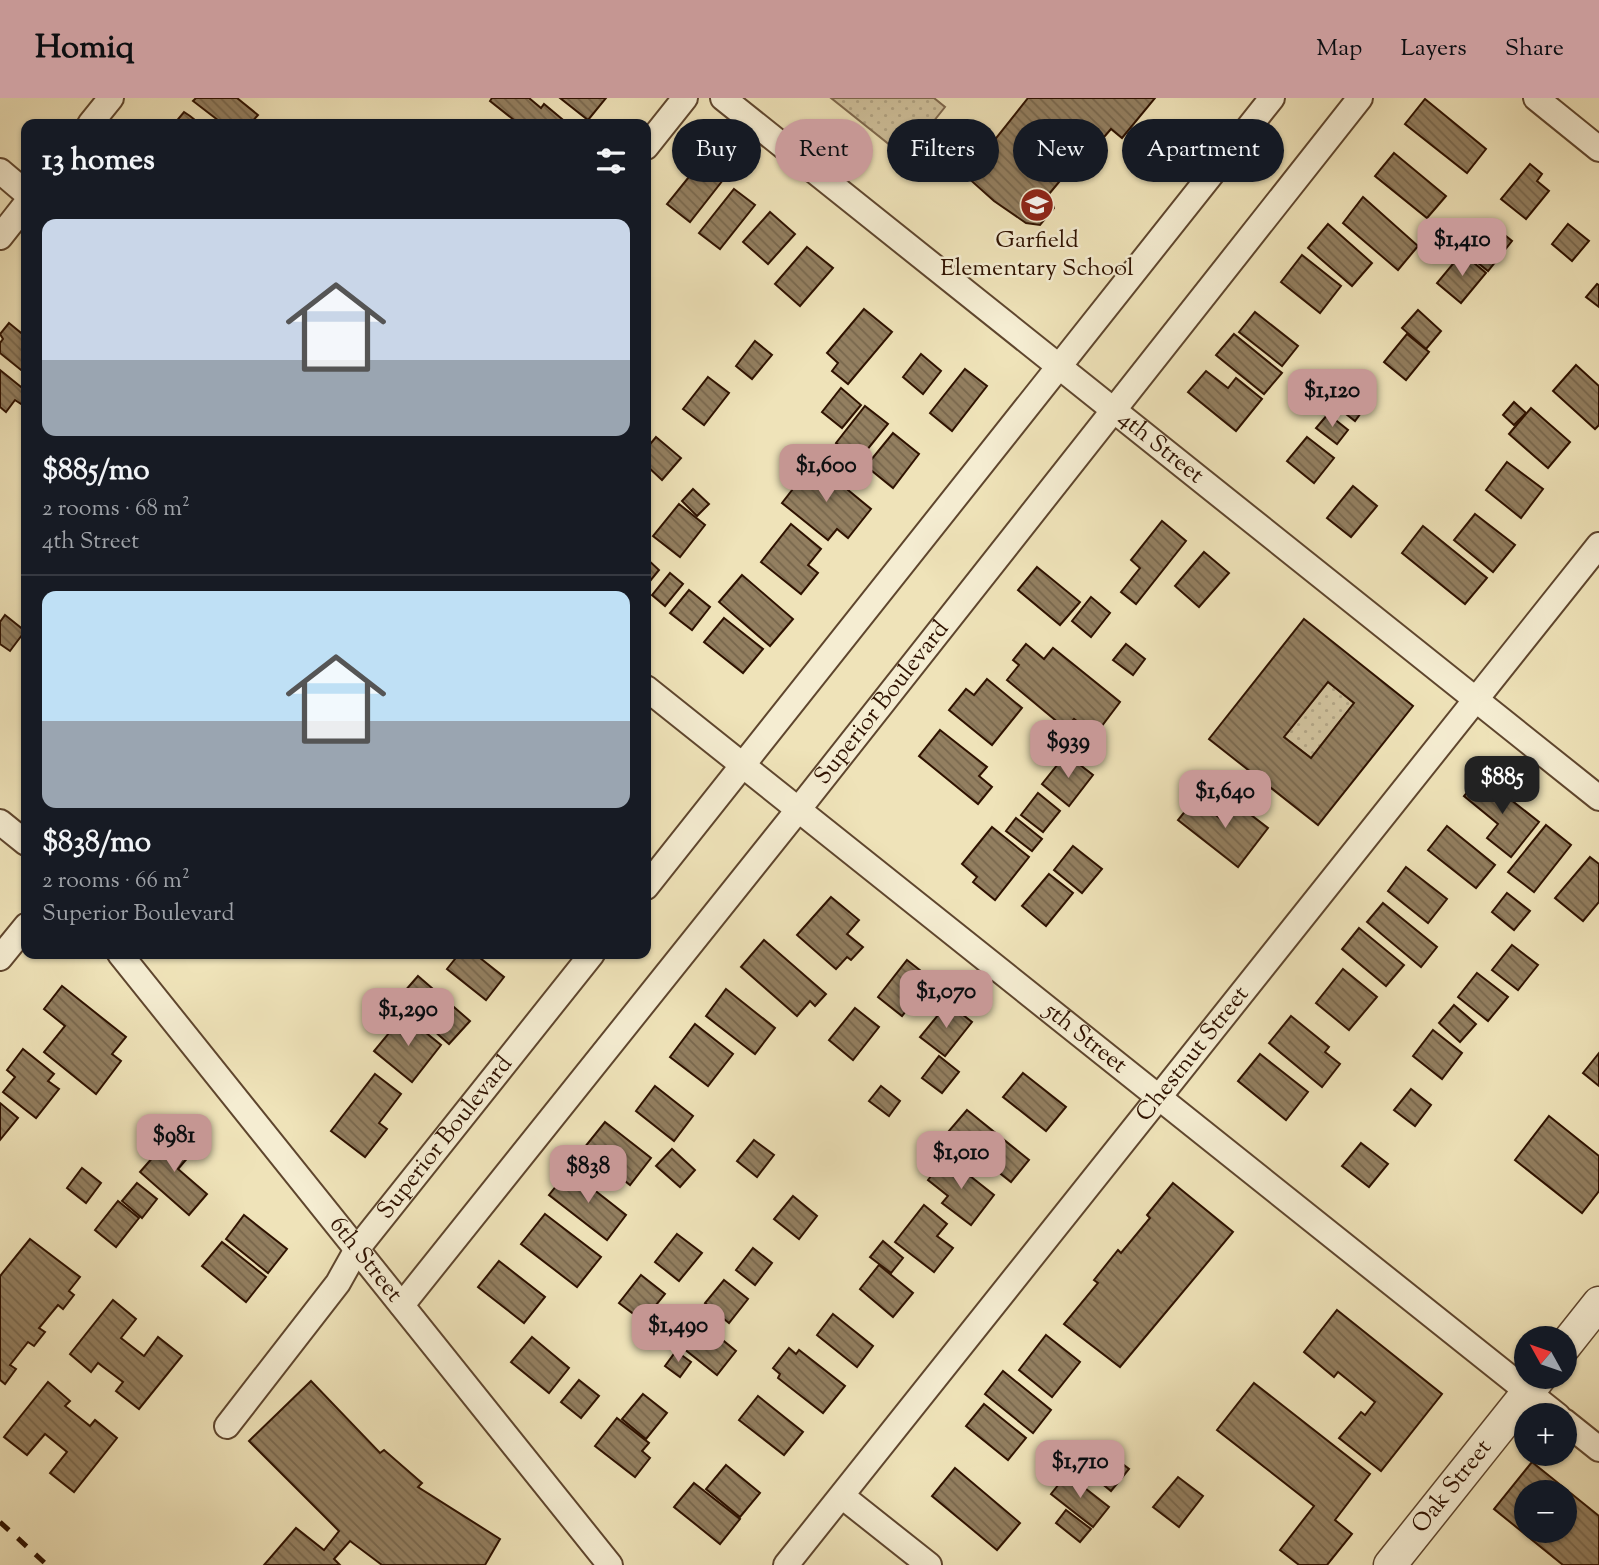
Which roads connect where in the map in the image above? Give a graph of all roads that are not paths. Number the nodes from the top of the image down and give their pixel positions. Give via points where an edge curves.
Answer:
1 (111, 98) edge
2 (685, 98) edge
3 (723, 98) edge
4 (1272, 98) edge
5 (1360, 98) edge
6 (1536, 98) edge
7 (94, 119) edge
8 (651, 141) edge
9 (1599, 149) edge
10 (0, 172) edge
11 (21, 188) edge
12 (21, 210) edge
13 (0, 237) edge
14 (1059, 366) junction
15 (1113, 410) junction
16 (1599, 545) edge
17 (651, 692) edge
18 (1476, 700) junction
19 (743, 765) junction
20 (1599, 798) edge
21 (798, 810) junction
22 (0, 822) edge
23 (21, 839) edge
24 (651, 881) edge
25 (21, 932) edge
26 (0, 958) edge
27 (124, 959) edge
28 (588, 959) edge
29 (1159, 1098) junction
30 (357, 1249) junction
31 (1599, 1303) edge
32 (402, 1305) junction
33 (1577, 1330) edge
34 (1514, 1370) edge
35 (1530, 1390) edge
36 (227, 1426) dead end
37 (1577, 1431) edge
38 (1599, 1449) edge
39 (842, 1496) junction
40 (610, 1565) edge
41 (786, 1565) edge
42 (929, 1565) edge
43 (1390, 1565) edge

1 - 7 street
2 - 8 street
3 - 14 street, 4th Street
4 - 14 street
5 - 15 street, Superior Boulevard
6 - 9 street
10 - 11 street
12 - 13 street
14 - 15 street, 4th Street
14 - 19 street
15 - 18 street, 4th Street
15 - 21 street, Superior Boulevard
16 - 18 street, Chestnut Street
17 - 19 street, 5th Street
18 - 20 street, 4th Street
18 - 29 street, Chestnut Street
19 - 21 street, 5th Street
19 - 24 street
21 - 29 street, 5th Street
21 - 32 street, Superior Boulevard
22 - 23 street
25 - 26 street
27 - 30 street, 6th Street
28 - 30 street, Superior Boulevard
29 - 34 street, 5th Street
29 - 39 street, Chestnut Street
30 - 32 street, 6th Street
30 - 36 street, Superior Boulevard via 338,1283
31 - 33 street
32 - 40 street, 6th Street
35 - 43 street, Oak Street
37 - 38 street
39 - 41 street, Chestnut Street
39 - 42 street

